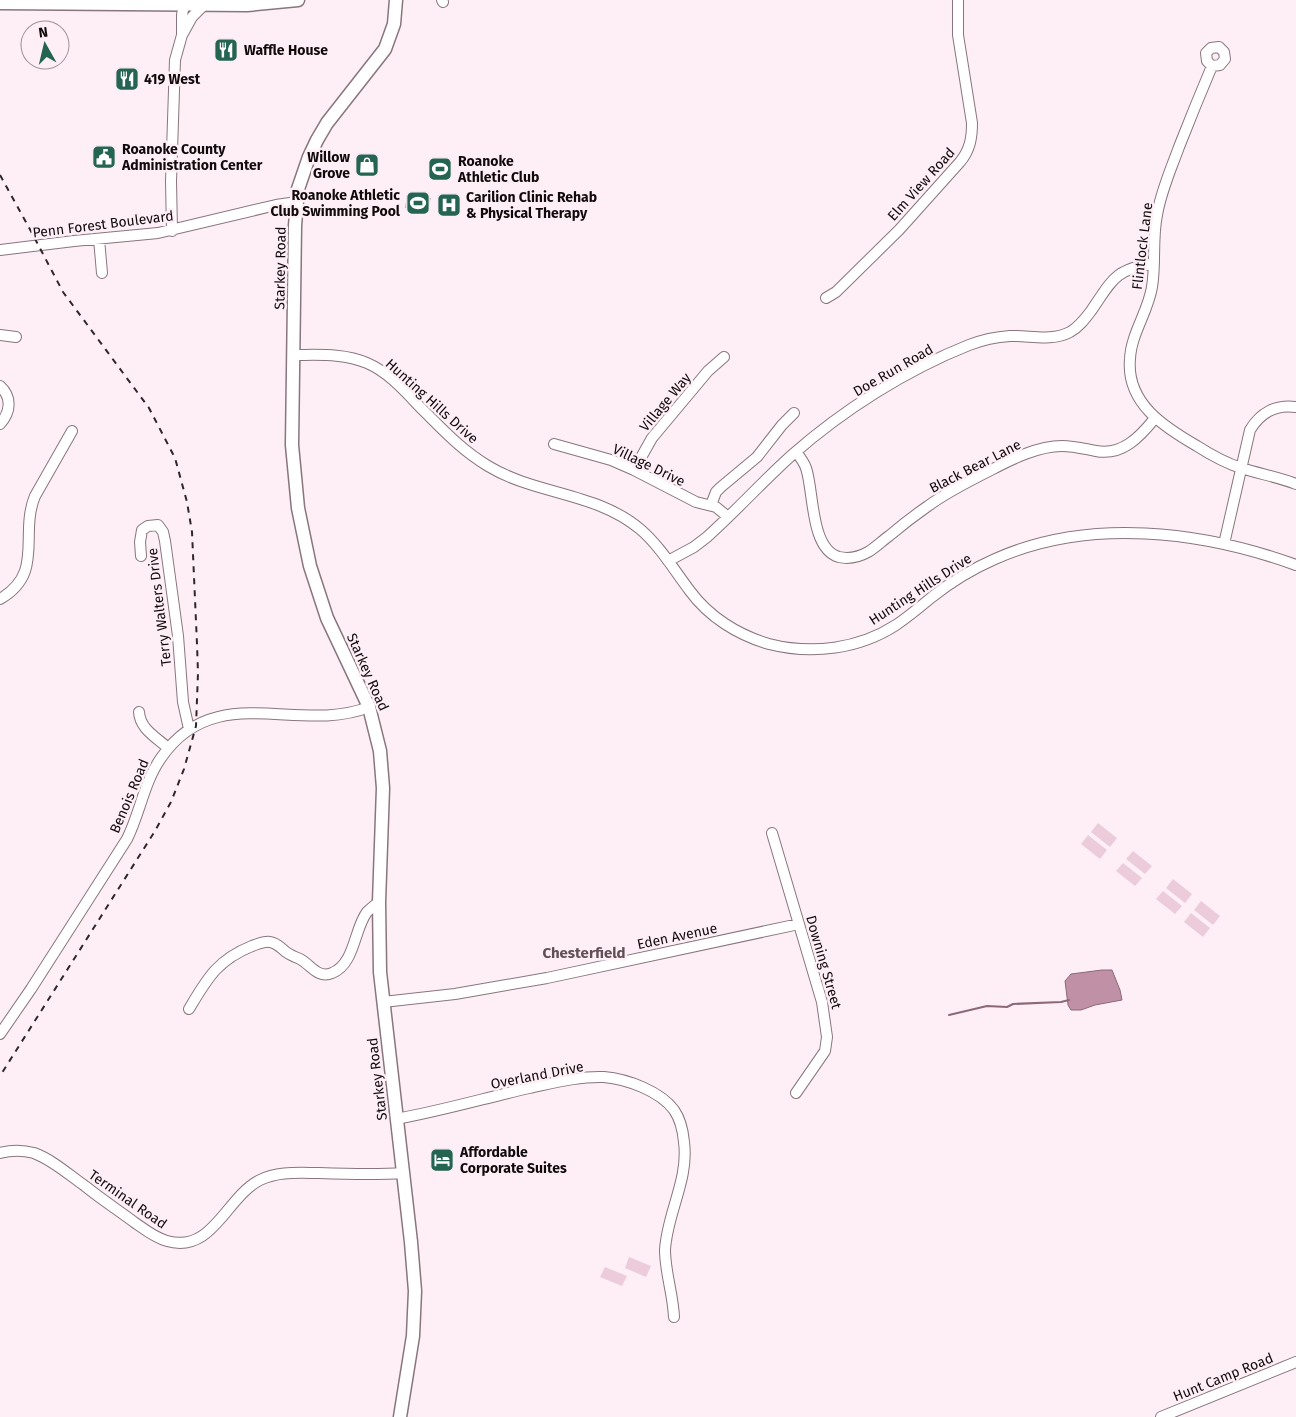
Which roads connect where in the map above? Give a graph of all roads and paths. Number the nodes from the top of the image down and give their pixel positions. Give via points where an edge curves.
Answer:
1 (298, 0) edge
2 (396, 0) edge
3 (958, 0) edge
4 (104, 2) edge
5 (185, 2) edge
6 (0, 3) edge
7 (204, 4) junction
8 (182, 35) junction
9 (1212, 66) dead end
10 (297, 202) junction
11 (172, 230) junction
12 (99, 239) junction
13 (0, 250) edge
14 (1154, 263) junction
15 (102, 273) dead end
16 (826, 298) dead end
17 (0, 335) edge
18 (16, 337) dead end
19 (294, 355) junction
20 (724, 357) dead end
21 (0, 386) edge
22 (1296, 407) edge
23 (794, 413) dead end
24 (1155, 418) junction
25 (0, 424) edge
26 (72, 431) dead end
27 (554, 444) dead end
28 (796, 452) junction
29 (1241, 468) junction
30 (634, 470) junction
31 (1296, 484) edge
32 (711, 505) junction
33 (728, 517) junction
34 (1224, 544) junction
35 (141, 556) dead end
36 (668, 561) junction
37 (1296, 565) edge
38 (0, 600) edge
39 (369, 707) junction
40 (139, 712) dead end
41 (189, 729) junction
42 (168, 748) junction
43 (772, 833) dead end
44 (379, 902) junction
45 (799, 924) junction
46 (383, 1002) junction
47 (189, 1009) dead end
48 (0, 1034) edge
49 (796, 1093) dead end
50 (396, 1119) junction
51 (0, 1153) edge
52 (403, 1173) junction
53 (674, 1317) dead end
54 (1296, 1362) edge
55 (400, 1417) edge
56 (1161, 1417) edge

1 - 7 main road
2 - 10 main road, Starkey Road via 394,24 385,49 317,140 303,173
3 - 16 street, Elm View Road via 958,35 972,123 967,152 899,230 846,283
4 - 5 main road
4 - 6 main road
5 - 7 main road
5 - 8 street
7 - 8 street
8 - 11 street via 173,80
9 - 14 street, Flintlock Lane via 1162,194 1154,230
10 - 11 street, Penn Forest Boulevard
10 - 19 main road, Starkey Road
11 - 12 street, Penn Forest Boulevard
12 - 13 street, Penn Forest Boulevard
12 - 15 street
14 - 24 street, Flintlock Lane via 1152,289 1130,360 1133,387
14 - 28 street, Doe Run Road via 1134,266 1119,274 1083,321 1068,333 1052,337 985,339 954,352 875,395
17 - 18 street
19 - 36 street, Hunting Hills Drive via 347,357 379,369 475,458 521,481 611,510 641,530
19 - 39 main road, Starkey Road via 293,451 303,535 328,618
20 - 30 street, Village Way via 708,371 652,438
21 - 25 street via 6,393 9,406
22 - 29 street via 1282,406 1269,410 1257,420 1248,433
23 - 32 street via 757,457 721,486
24 - 28 street, Black Bear Lane via 1140,436 1122,448 1106,452 1075,446 1051,447 999,466 946,494 868,552 853,557 838,557 824,545 817,530 806,466
24 - 29 street, Flintlock Lane via 1202,449
26 - 38 street via 31,506 28,566 13,590
27 - 30 street, Village Drive via 596,455
28 - 33 street, Doe Run Road
29 - 31 street, Flintlock Lane
29 - 34 street
30 - 32 street, Village Drive via 696,502
32 - 33 street, Village Drive
33 - 36 street, Doe Run Road via 694,547
34 - 36 street, Hunting Hills Drive via 1185,537 1133,534 1079,537 1034,545 968,572 879,635 846,646 818,649 768,643 724,624 701,605
34 - 37 street, Hunting Hills Drive
35 - 41 street, Terry Walters Drive via 142,530 158,526 165,541 180,653 182,702
39 - 41 street, Benois Road via 342,715 248,712 214,718
39 - 44 main road, Starkey Road via 380,751 384,788
40 - 42 street via 140,721 146,729
41 - 42 street, Benois Road
42 - 48 street, Benois Road via 153,770 127,839
43 - 45 street, Downing Street
44 - 46 main road, Starkey Road
44 - 47 street via 364,917 347,958 334,972 318,973 279,946 263,942 221,964
45 - 46 street, Eden Avenue via 547,978 455,994
45 - 49 street, Downing Street via 828,1037 824,1051
46 - 50 main road, Starkey Road
50 - 52 main road, Starkey Road
50 - 53 street, Overland Drive via 587,1078 624,1081 666,1102 679,1120 685,1144 683,1173 665,1249
51 - 52 street, Terminal Road via 16,1150 42,1157 141,1227 174,1243 191,1241 208,1232 242,1193 254,1183 271,1176 287,1173
52 - 55 main road, Starkey Road via 415,1314
54 - 56 street, Hunt Camp Road

